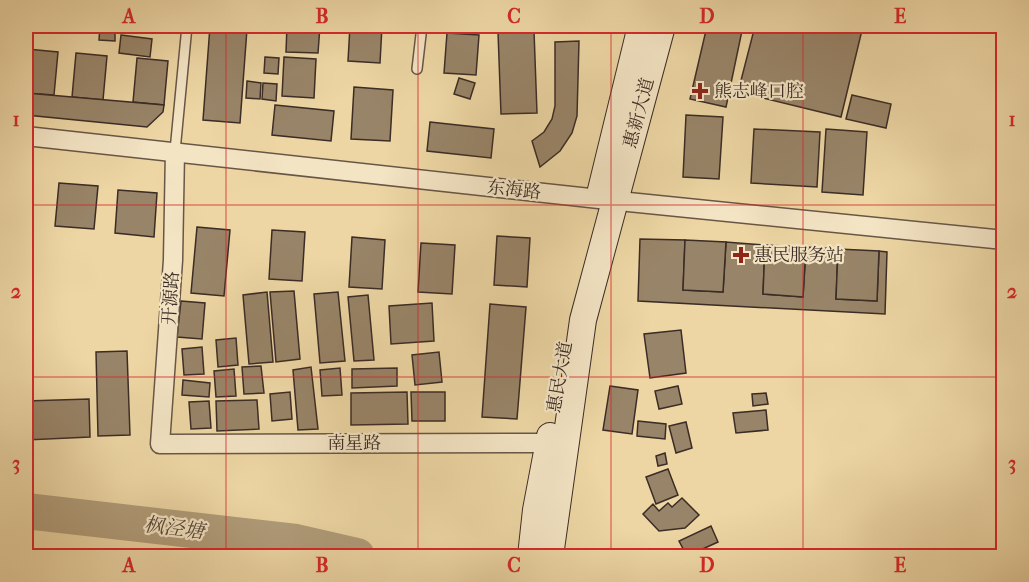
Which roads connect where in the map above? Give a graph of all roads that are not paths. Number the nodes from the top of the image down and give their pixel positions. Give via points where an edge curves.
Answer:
1 (187, 26) edge
2 (422, 26) edge
3 (586, 26) edge
4 (641, 26) edge
5 (662, 26) edge
6 (599, 27) dead end
7 (417, 69) dead end
8 (26, 135) edge
9 (175, 152) junction
10 (608, 200) junction
11 (1004, 240) edge
12 (548, 443) junction
13 (160, 444) joint
14 (545, 512) junction
15 (531, 556) edge
16 (550, 556) edge

1 - 9 lane
2 - 7 lane
3 - 6 lane
4 - 10 main road, 惠新大道
5 - 10 main road, 惠新大道
8 - 9 street, 东海路
9 - 10 street, 东海路
9 - 13 street, 开源路 via 173,260
10 - 11 street, 东海路
10 - 12 main road, 惠民大道 via 572,313
10 - 14 main road, 惠民大道
12 - 13 street, 南星路
12 - 14 main road, 惠民大道
14 - 15 main road, 惠民大道
14 - 16 main road, 惠民大道

